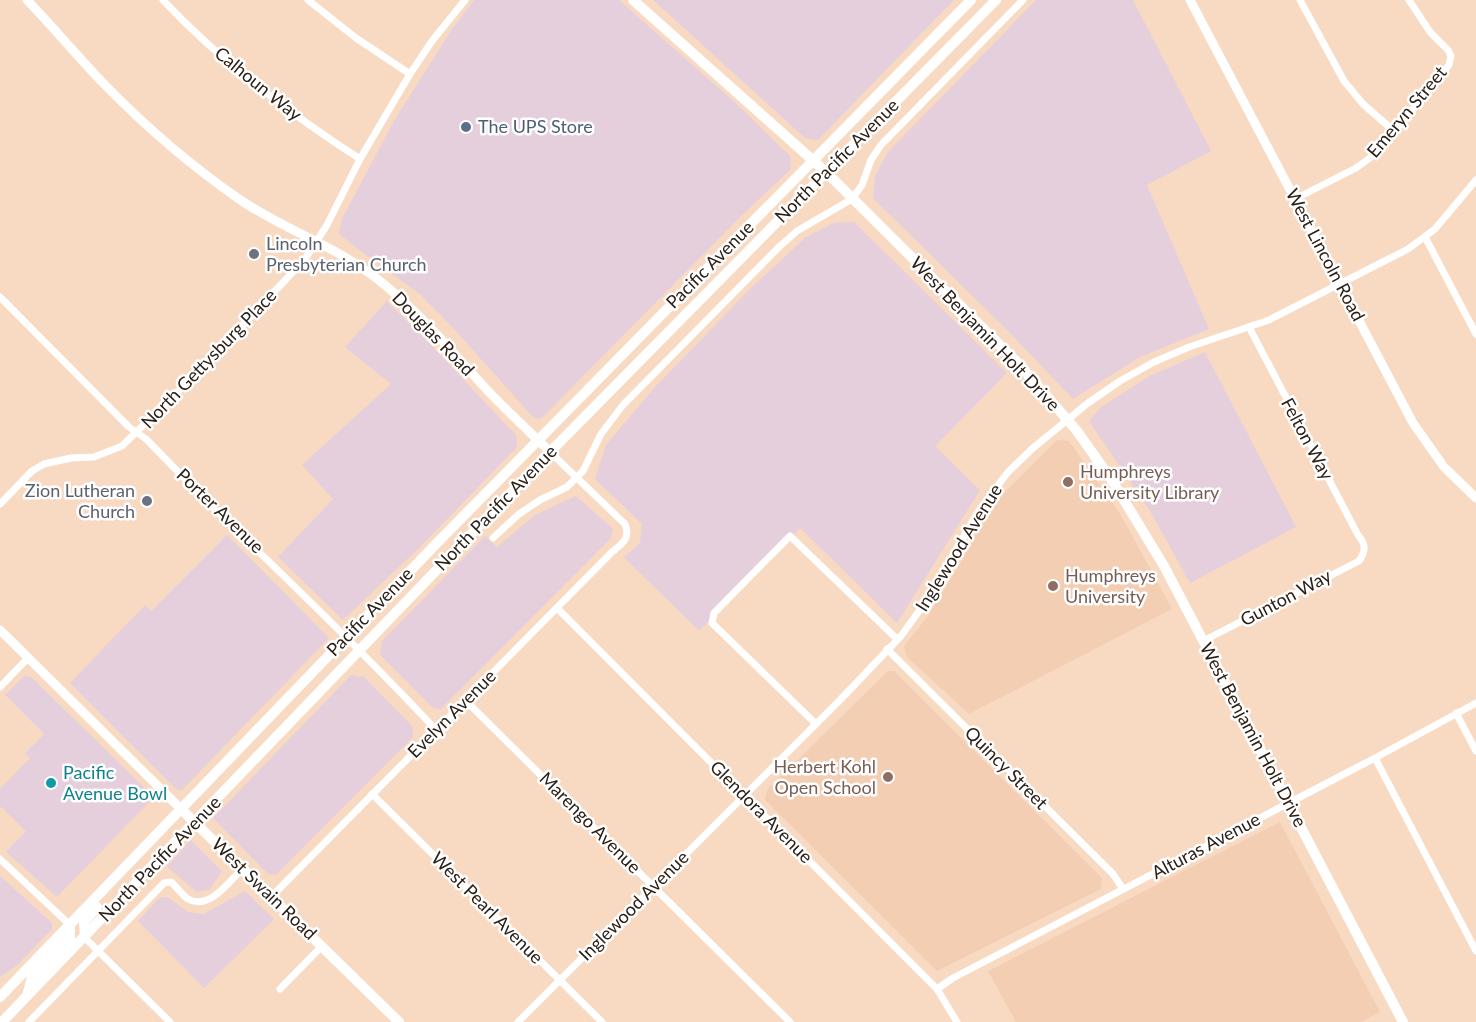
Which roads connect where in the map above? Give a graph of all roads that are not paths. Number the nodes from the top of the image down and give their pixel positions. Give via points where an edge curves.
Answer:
1 (27, 0) edge
2 (164, 0) edge
3 (308, 0) edge
4 (465, 0) edge
5 (633, 0) edge
6 (971, 0) edge
7 (996, 0) edge
8 (1023, 0) edge
9 (1191, 0) edge
10 (1300, 0) edge
11 (1409, 0) edge
12 (410, 74) junction
13 (1395, 132) junction
14 (360, 159) junction
15 (814, 161) junction
16 (826, 172) junction
17 (1476, 180) edge
18 (1473, 190) edge
19 (852, 199) junction
20 (1295, 199) junction
21 (1425, 237) junction
22 (317, 242) junction
23 (1340, 284) junction
24 (0, 297) edge
25 (1249, 327) junction
26 (1476, 334) edge
27 (1068, 420) junction
28 (137, 433) junction
29 (538, 441) junction
30 (549, 452) junction
31 (576, 478) junction
32 (1476, 498) edge
33 (0, 504) edge
34 (628, 531) joint
35 (493, 538) dead end
36 (1365, 550) joint
37 (556, 608) junction
38 (0, 630) edge
39 (347, 637) junction
40 (897, 639) junction
41 (1203, 641) junction
42 (358, 650) junction
43 (887, 650) junction
44 (28, 658) junction
45 (0, 687) edge
46 (465, 700) junction
47 (1476, 703) edge
48 (1456, 712) junction
49 (816, 724) junction
50 (436, 730) junction
51 (1476, 751) edge
52 (1375, 758) junction
53 (372, 794) junction
54 (745, 795) junction
55 (1288, 803) junction
56 (181, 808) junction
57 (195, 822) junction
58 (0, 859) edge
59 (243, 868) junction
60 (110, 883) junction
61 (653, 886) junction
62 (1123, 889) junction
63 (272, 896) junction
64 (70, 925) junction
65 (85, 938) junction
66 (322, 946) junction
67 (99, 950) junction
68 (1476, 951) edge
69 (560, 980) junction
70 (280, 989) dead end
71 (937, 989) junction
72 (27, 996) junction
73 (0, 997) edge
74 (2, 1022) edge
75 (29, 1022) edge
76 (170, 1022) edge
77 (399, 1022) edge
78 (518, 1022) edge
79 (602, 1022) edge
80 (790, 1022) edge
81 (957, 1022) edge
82 (1403, 1022) edge

1 - 22 street, Douglas Road via 104,84 174,148 240,200
2 - 14 street, Calhoun Way via 258,87
3 - 12 street
4 - 12 street, North Gettysburg Place
5 - 15 main road, West Benjamin Holt Drive
6 - 15 main road, Pacific Avenue
7 - 16 main road, North Pacific Avenue
8 - 19 street via 881,145
9 - 20 street, West Lincoln Road
10 - 13 street via 1344,81
11 - 13 street, Emeryn Street via 1450,56 1449,65
12 - 14 street, North Gettysburg Place
13 - 20 street, Emeryn Street via 1370,159
14 - 22 street, North Gettysburg Place
15 - 16 main road, West Benjamin Holt Drive
15 - 29 main road, Pacific Avenue
16 - 19 main road, West Benjamin Holt Drive
16 - 30 main road, North Pacific Avenue
17 - 18 street, Inglewood Avenue
18 - 21 street, Inglewood Avenue
19 - 27 main road, West Benjamin Holt Drive via 1019,364
19 - 31 street via 797,231 779,247 619,410
20 - 23 street, West Lincoln Road
21 - 23 street, Inglewood Avenue
21 - 26 street
22 - 28 street, North Gettysburg Place via 212,358
22 - 29 street, Douglas Road via 359,265 405,302
23 - 25 street, Inglewood Avenue
23 - 32 street, West Lincoln Road via 1428,447
24 - 28 street, Porter Avenue
25 - 27 street, Inglewood Avenue via 1154,362 1120,381
25 - 36 street, Felton Way
27 - 40 street, Inglewood Avenue via 996,487 927,600
27 - 41 main road, West Benjamin Holt Drive via 1141,525
28 - 33 street, North Gettysburg Place via 110,453 51,462 37,468
28 - 39 street, Porter Avenue
29 - 30 street, Douglas Road
29 - 39 main road, Pacific Avenue
30 - 31 street, Douglas Road
30 - 42 main road, North Pacific Avenue
31 - 34 street, Douglas Road via 622,520
31 - 35 street via 567,487 529,506
34 - 37 street, Evelyn Avenue via 625,541
36 - 41 street, Gunton Way via 1359,561
37 - 46 street, Evelyn Avenue
37 - 54 street, Glendora Avenue
38 - 44 street, West Swain Road
39 - 42 street, Porter Avenue
39 - 56 main road, Pacific Avenue
40 - 43 street, Inglewood Avenue
40 - 49 street via 790,536 714,613 712,623
41 - 55 main road, West Benjamin Holt Drive
42 - 50 street, Porter Avenue
42 - 57 main road, North Pacific Avenue
43 - 49 street, Inglewood Avenue
43 - 62 street, Quincy Street via 1113,874
44 - 45 street
44 - 56 street, West Swain Road
46 - 50 street, Evelyn Avenue
46 - 61 street, Marengo Avenue
47 - 48 street, Alturas Avenue
48 - 51 street
48 - 52 street, Alturas Avenue
49 - 54 street, Inglewood Avenue
50 - 53 street, Evelyn Avenue
52 - 55 street, Alturas Avenue
52 - 68 street
53 - 63 street, Evelyn Avenue
53 - 69 street, West Pearl Avenue
54 - 61 street, Inglewood Avenue
54 - 71 street, Glendora Avenue
55 - 62 street, Alturas Avenue
55 - 82 main road, West Benjamin Holt Drive
56 - 57 main road, West Swain Road
56 - 60 main road, Pacific Avenue
57 - 59 main road, West Swain Road
57 - 65 main road, North Pacific Avenue
58 - 64 street
59 - 63 main road, West Swain Road
59 - 67 street via 205,901 186,898 171,882 164,883
60 - 64 main road, Pacific Avenue
60 - 65 main road via 107,896 84,922
61 - 69 street, Inglewood Avenue
61 - 80 street, Marengo Avenue
62 - 71 street, Alturas Avenue
63 - 66 main road, West Swain Road
64 - 72 main road via 70,938 32,977
64 - 73 main road, Pacific Avenue
65 - 67 street
65 - 72 main road, North Pacific Avenue
66 - 70 street
66 - 77 main road, West Swain Road
67 - 75 street
67 - 76 street
69 - 78 street, Inglewood Avenue
69 - 79 street, West Pearl Avenue
71 - 81 street, Glendora Avenue
72 - 74 main road, North Pacific Avenue

